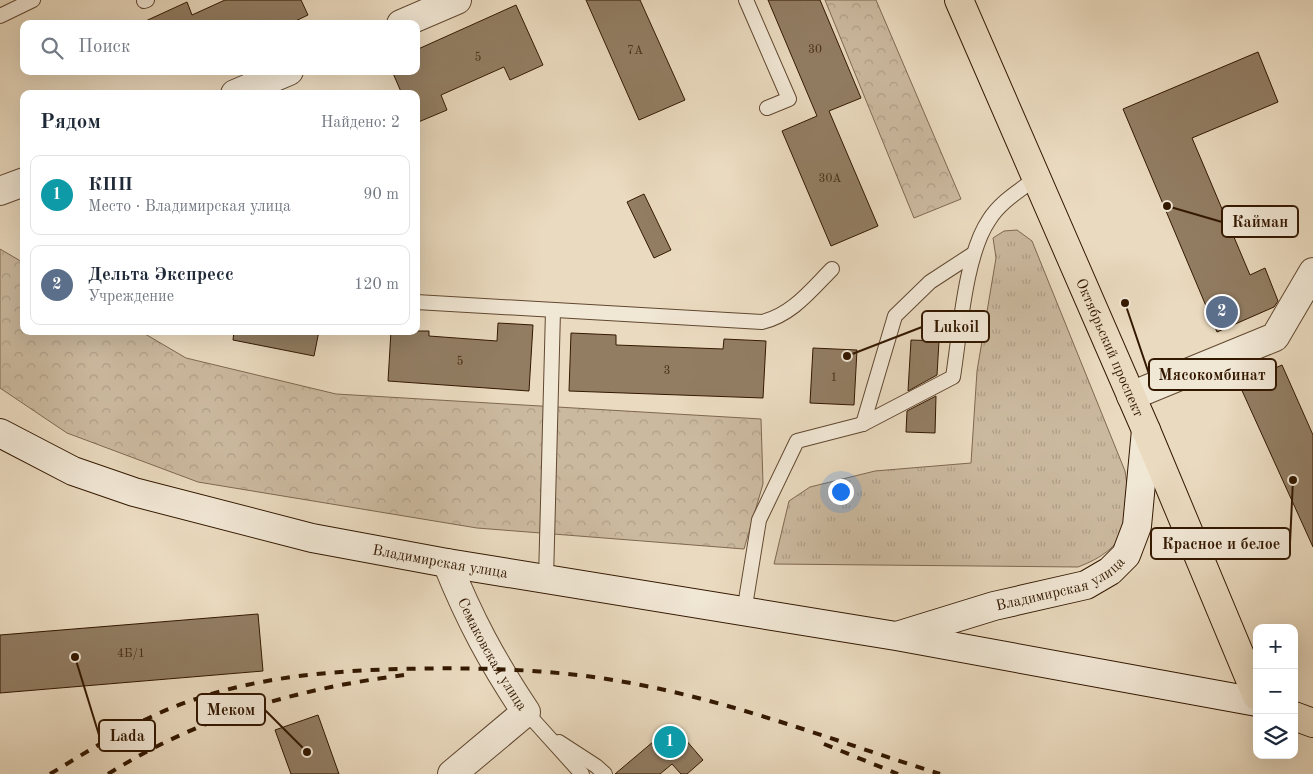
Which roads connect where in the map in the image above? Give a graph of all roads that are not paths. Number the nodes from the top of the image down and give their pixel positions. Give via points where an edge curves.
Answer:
1 (33, 0) edge
2 (457, 0) edge
3 (746, 0) edge
4 (959, 0) edge
5 (0, 16) edge
6 (410, 20) edge
7 (279, 75) edge
8 (244, 90) edge
9 (767, 108) dead end
10 (1035, 179) junction
11 (20, 184) edge
12 (0, 191) edge
13 (973, 254) junction
14 (832, 269) dead end
15 (1313, 272) edge
16 (420, 302) edge
17 (553, 311) junction
18 (1131, 396) junction
19 (863, 424) junction
20 (1146, 430) junction
21 (0, 434) edge
22 (447, 563) junction
23 (546, 579) junction
24 (744, 612) junction
25 (896, 636) junction
26 (1253, 686) edge
27 (1253, 701) edge
28 (526, 712) junction
29 (1298, 717) edge
30 (1313, 723) edge
31 (545, 734) junction
32 (452, 774) edge
33 (582, 774) edge
34 (605, 774) edge

1 - 5 lane
2 - 6 main road
3 - 9 lane via 789,99
4 - 10 main road, Октябрьский проспект
7 - 8 main road
10 - 13 lane via 1006,200 989,220
10 - 18 main road, Октябрьский проспект
11 - 12 main road
13 - 19 lane via 930,282 895,316
13 - 19 lane via 953,377
14 - 17 lane via 788,313 762,322
15 - 18 main road via 1275,337
16 - 17 lane
17 - 23 lane
18 - 20 main road, Октябрьский проспект
19 - 24 lane via 797,442 759,520
20 - 25 main road, Владимирская улица via 1138,526 1126,555 1110,571 1086,585 994,606
20 - 26 main road, Октябрьский проспект
21 - 22 main road, Владимирская улица via 73,471 134,492 312,538
22 - 23 main road, Владимирская улица
22 - 28 main road, Семаковская улица via 469,618 496,668
23 - 24 main road, Владимирская улица
24 - 25 main road, Владимирская улица
25 - 27 main road, Владимирская улица
28 - 31 lane
28 - 32 main road, Семаковская улица
29 - 30 main road
31 - 33 lane
31 - 34 lane

